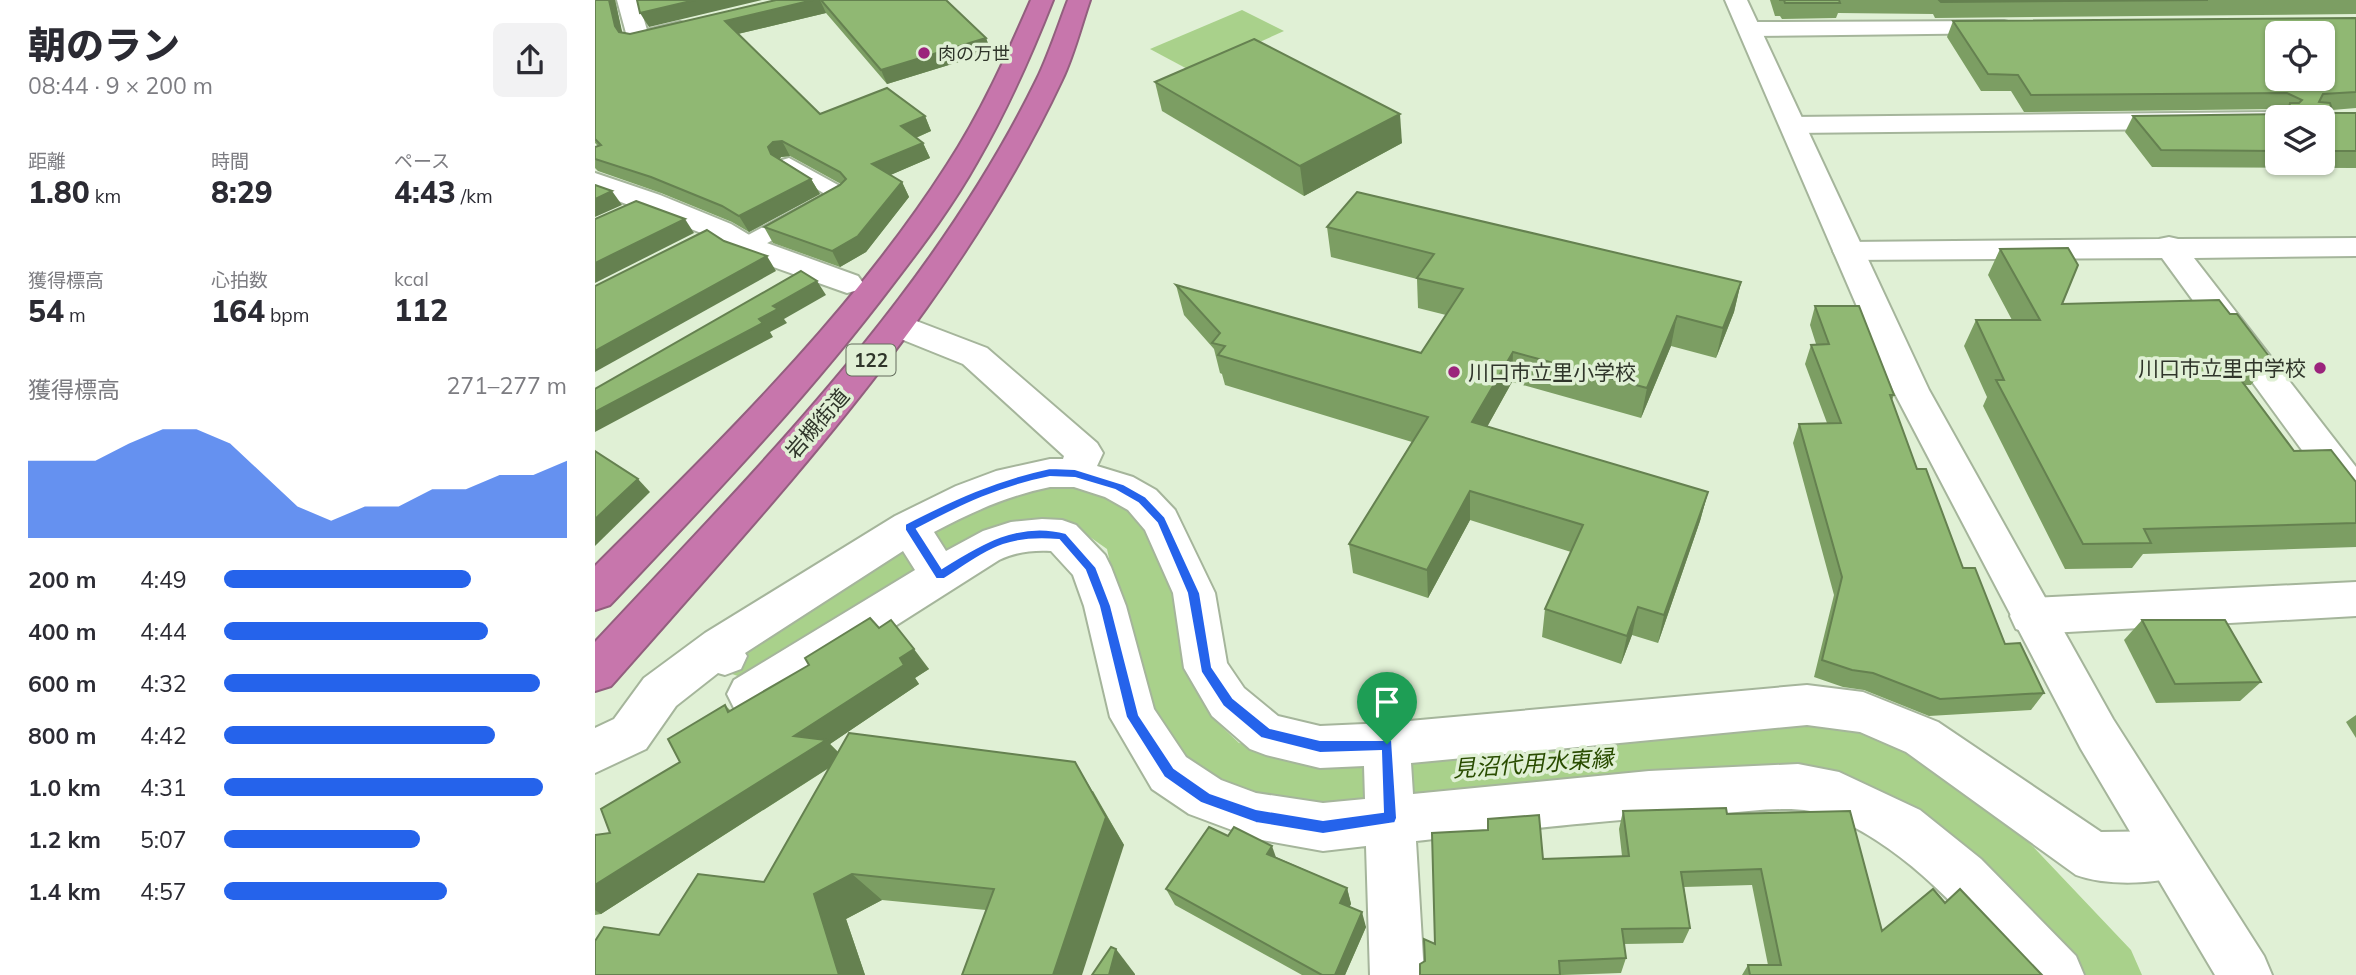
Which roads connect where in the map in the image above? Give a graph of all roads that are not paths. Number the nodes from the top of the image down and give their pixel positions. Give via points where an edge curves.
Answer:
1 (637, 0) edge
2 (1042, 0) edge
3 (1079, 0) edge
4 (1743, 14) edge
5 (2019, 21) edge
6 (701, 24) edge
7 (2265, 120) edge
8 (1793, 125) junction
9 (789, 164) edge
10 (595, 183) edge
11 (745, 246) junction
12 (2168, 246) junction
13 (2350, 249) edge
14 (1848, 251) junction
15 (806, 270) junction
16 (847, 283) dead end
17 (771, 290) edge
18 (898, 325) junction
19 (1075, 473) junction
20 (2356, 495) edge
21 (925, 553) junction
22 (595, 593) edge
23 (2356, 599) edge
24 (2031, 616) junction
25 (595, 672) edge
26 (751, 694) dead end
27 (1387, 744) junction
28 (595, 751) edge
29 (1390, 818) junction
30 (2170, 856) junction
31 (1397, 975) edge
32 (2057, 975) edge
33 (2245, 975) edge

1 - 6 street via 627,2 638,39
2 - 22 highway, 岩槻街道 / 122 via 1008,82 908,244 831,342
3 - 18 highway, 岩槻街道 / 122 via 1051,77 1013,151
4 - 5 street
4 - 8 street
7 - 8 street
8 - 14 street
9 - 11 lane via 840,194
10 - 11 street via 708,236
11 - 15 street
12 - 13 street
12 - 14 street
12 - 20 street
14 - 24 street via 1911,390
15 - 16 street
15 - 17 street
18 - 19 street via 975,356 1084,453
18 - 25 highway, 岩槻街道 / 122 via 748,503
19 - 21 street via 1010,481 970,496
19 - 27 street via 1119,487 1142,500 1161,521 1194,593 1206,668 1228,702 1266,734 1320,747
21 - 26 street
21 - 28 street via 722,651 660,692 630,734
21 - 29 street via 1031,533 1062,536 1090,567 1105,606 1133,717 1169,773 1206,798 1256,816 1323,827
23 - 24 street
24 - 30 street
27 - 29 street
27 - 30 street via 1807,705 1863,712 1922,737 2094,857
29 - 31 street
29 - 32 street via 1649,794 1798,787 1839,795 1903,827 1963,877
30 - 33 street

